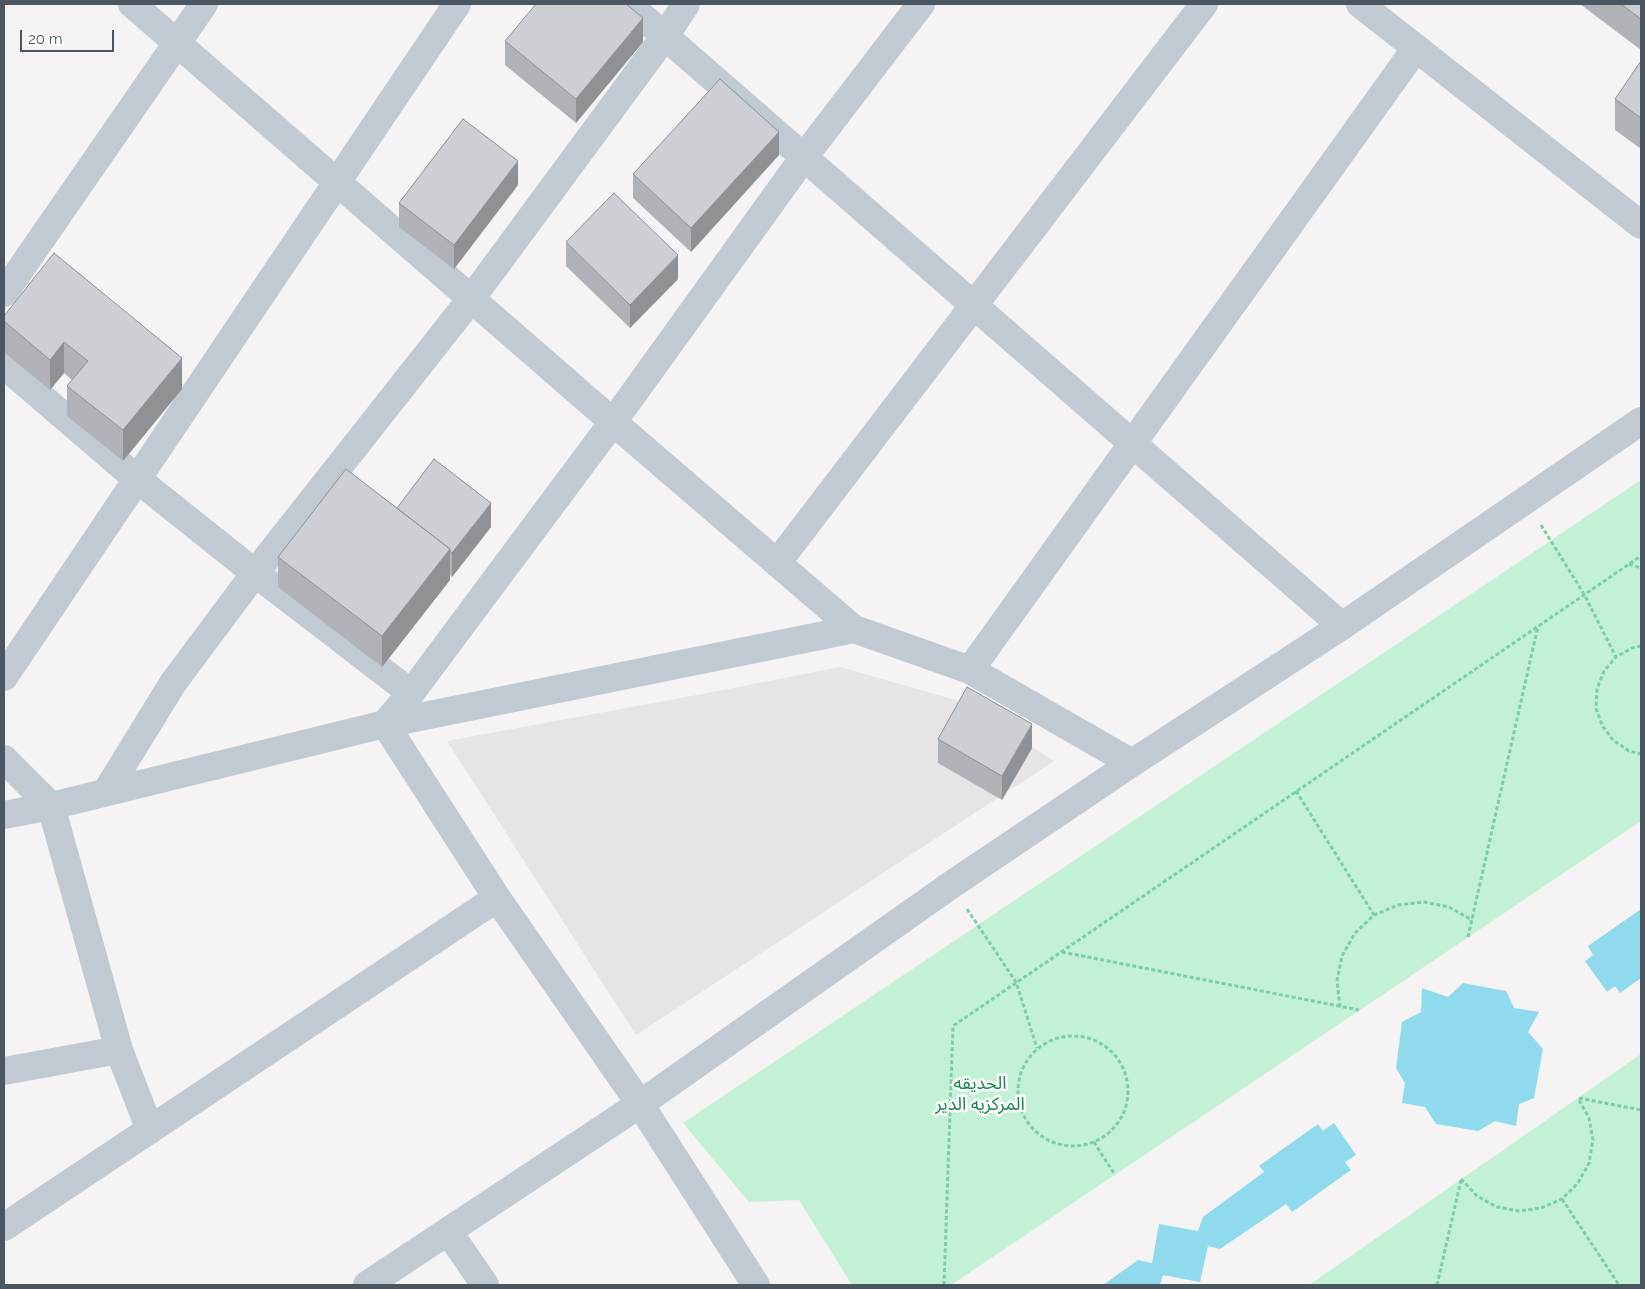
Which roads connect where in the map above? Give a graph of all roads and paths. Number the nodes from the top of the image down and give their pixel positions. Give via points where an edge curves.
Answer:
1 (132, 4) edge
2 (204, 4) edge
3 (457, 4) edge
4 (628, 4) edge
5 (686, 4) edge
6 (921, 4) edge
7 (1204, 4) edge
8 (1360, 4) edge
9 (665, 36) junction
10 (177, 43) junction
11 (1416, 48) junction
12 (804, 157) junction
13 (337, 181) junction
14 (1641, 224) edge
15 (4, 293) edge
16 (471, 298) junction
17 (974, 305) junction
18 (4, 364) edge
19 (1641, 421) edge
20 (612, 422) junction
21 (1133, 443) junction
22 (137, 479) junction
23 (1525, 500) junction
24 (1641, 556) edge
25 (777, 563) junction
26 (1629, 564) junction
27 (1641, 568) edge
28 (255, 573) junction
29 (1584, 594) junction
30 (1538, 625) junction
31 (1342, 626) junction
32 (854, 629) junction
33 (1641, 646) edge
34 (1616, 657) junction
35 (970, 670) junction
36 (4, 677) edge
37 (411, 693) junction
38 (385, 724) junction
39 (1641, 754) edge
40 (4, 759) edge
41 (1132, 764) junction
42 (1296, 791) junction
43 (106, 792) junction
44 (51, 806) junction
45 (4, 815) edge
46 (951, 885) junction
47 (497, 898) junction
48 (1374, 915) junction
49 (1472, 920) junction
50 (1468, 937) dead end
51 (1061, 952) junction
52 (1016, 982) junction
53 (1340, 1007) junction
54 (1359, 1010) dead end
55 (1037, 1048) junction
56 (119, 1050) junction
57 (4, 1072) edge
58 (640, 1104) junction
59 (1641, 1110) edge
60 (150, 1130) junction
61 (1094, 1142) junction
62 (1115, 1175) dead end
63 (1562, 1199) junction
64 (4, 1227) edge
65 (448, 1231) junction
66 (367, 1285) edge
67 (485, 1285) edge
68 (756, 1285) edge
69 (944, 1285) edge
70 (1437, 1285) edge
71 (1619, 1285) edge

1 - 10 street
2 - 10 street
3 - 13 street
4 - 9 street
5 - 9 street
6 - 12 street
7 - 17 street
8 - 11 street
9 - 12 street
9 - 16 street
10 - 13 street
10 - 15 street
11 - 14 street
11 - 21 street
12 - 17 street
12 - 20 street
13 - 16 street
13 - 22 street
16 - 20 street
16 - 28 street
17 - 21 street
17 - 25 street
18 - 22 street
19 - 23 street
20 - 25 street
20 - 37 street
21 - 31 street
21 - 35 street
22 - 28 street
22 - 36 street
23 - 29 path
23 - 31 street
24 - 26 path
25 - 32 street
26 - 27 path
26 - 29 path
28 - 37 street
28 - 43 street via 173,683
29 - 30 path
29 - 34 path
30 - 42 path
30 - 49 path
31 - 41 street
32 - 35 street
32 - 38 street
33 - 34 path
34 - 39 path via 1604,671 1597,689 1596,708 1602,726 1613,740 1629,751
35 - 41 street
37 - 38 street
38 - 43 street
38 - 47 street
40 - 44 street
41 - 46 street
42 - 48 path
42 - 51 path
43 - 44 street
44 - 45 street
44 - 56 street
46 - 52 path
46 - 58 street
47 - 58 street
47 - 60 street
48 - 49 path via 1398,905 1424,902 1449,907
48 - 53 path via 1355,933 1342,956 1337,981
49 - 50 path
51 - 52 path
51 - 53 path
52 - 55 path
52 - 69 path via 953,1026
53 - 54 path
55 - 61 path via 1019,1077 1017,1095 1021,1112 1030,1127 1043,1138 1060,1145 1077,1147
55 - 61 path via 1054,1039 1082,1037 1108,1048 1120,1063 1127,1080 1128,1099 1122,1117 1110,1132
56 - 57 street
56 - 60 street
58 - 65 street
58 - 68 street
59 - 63 path via 1578,1098 1589,1118 1593,1140 1589,1162 1578,1183
60 - 64 street
61 - 62 path
63 - 70 path via 1541,1208 1519,1211 1497,1207 1477,1196 1461,1179
63 - 71 path
65 - 66 street
65 - 67 street

